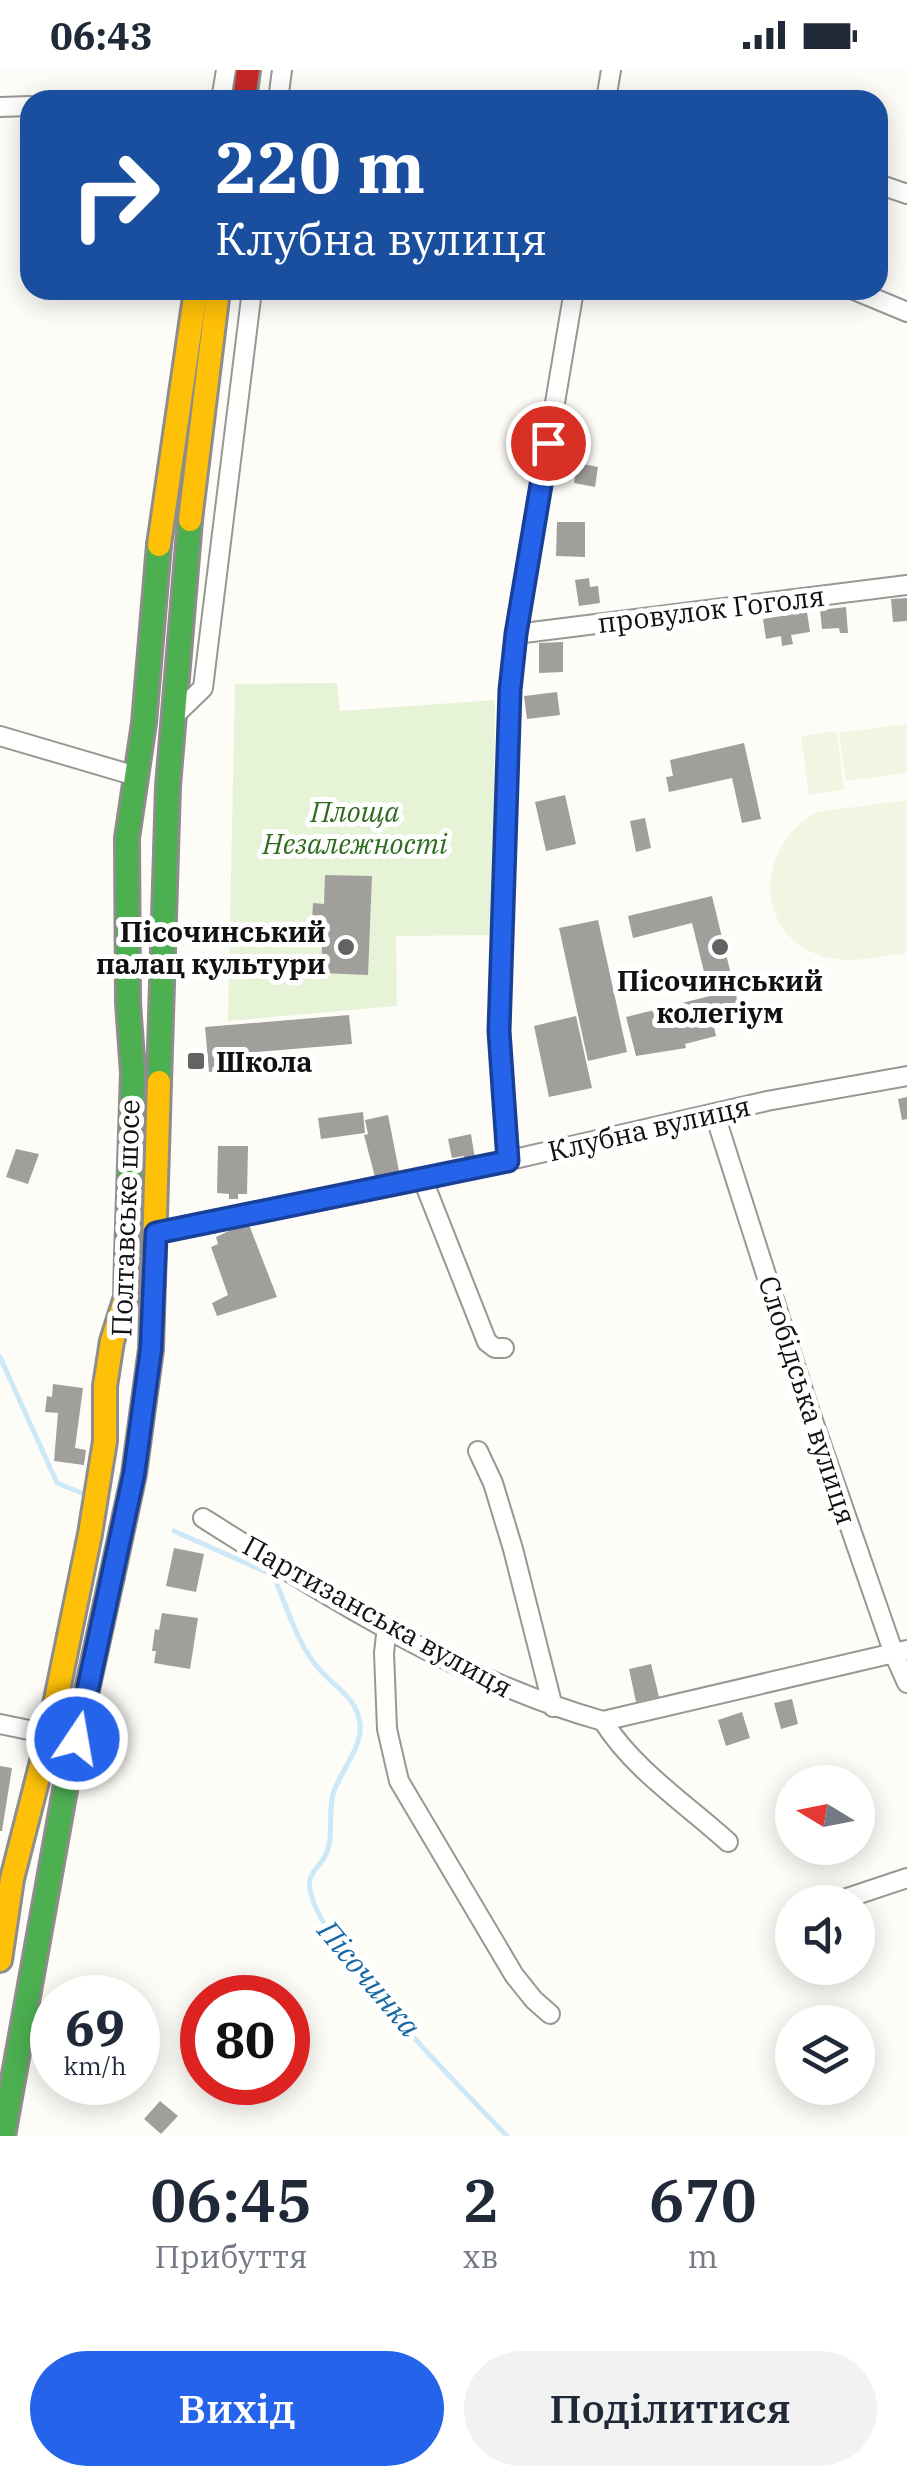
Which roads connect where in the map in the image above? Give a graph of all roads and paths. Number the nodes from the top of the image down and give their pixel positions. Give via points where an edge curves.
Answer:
1 (194, 300) edge
2 (217, 300) edge
3 (251, 300) edge
4 (572, 300) edge
5 (878, 300) edge
6 (907, 312) edge
7 (907, 585) edge
8 (516, 634) junction
9 (173, 717) junction
10 (0, 736) edge
11 (136, 776) junction
12 (907, 1076) edge
13 (714, 1115) junction
14 (508, 1161) junction
15 (424, 1180) junction
16 (156, 1233) junction
17 (504, 1348) dead end
18 (478, 1451) dead end
19 (204, 1518) dead end
20 (387, 1626) junction
21 (900, 1652) edge
22 (907, 1683) edge
23 (553, 1707) junction
24 (603, 1721) junction
25 (0, 1724) edge
26 (49, 1734) junction
27 (77, 1739) junction
28 (728, 1842) dead end
29 (907, 1878) edge
30 (875, 1889) edge
31 (0, 1960) edge
32 (550, 2014) dead end
33 (3, 2136) edge

1 - 11 main road via 172,439
2 - 9 main road, Полтавське шосе
3 - 9 street via 202,688
4 - 8 street
5 - 6 street
7 - 8 street, провулок Гоголя
8 - 14 street via 499,1031
9 - 16 main road, Полтавське шосе
10 - 11 street
11 - 26 main road via 126,887 133,1073 126,1297 112,1341 101,1470
12 - 13 street, Клубна вулиця
13 - 14 street, Клубна вулиця
13 - 21 street, Слобідська вулиця via 809,1409
14 - 15 street, Клубна вулиця
15 - 16 street, Клубна вулиця
15 - 17 street via 487,1342
16 - 27 main road, Полтавське шосе via 151,1349 134,1474
18 - 23 street via 513,1548
19 - 20 street, Партизанська вулиця
20 - 23 street, Партизанська вулиця
20 - 32 street via 387,1729 400,1780 514,1976
21 - 22 street, Слобідська вулиця
21 - 24 street, Партизанська вулиця
23 - 24 street, Партизанська вулиця
24 - 28 street via 659,1785
25 - 26 street
26 - 27 street
26 - 31 main road via 12,1879
27 - 33 main road, Полтавське шосе
29 - 30 street

